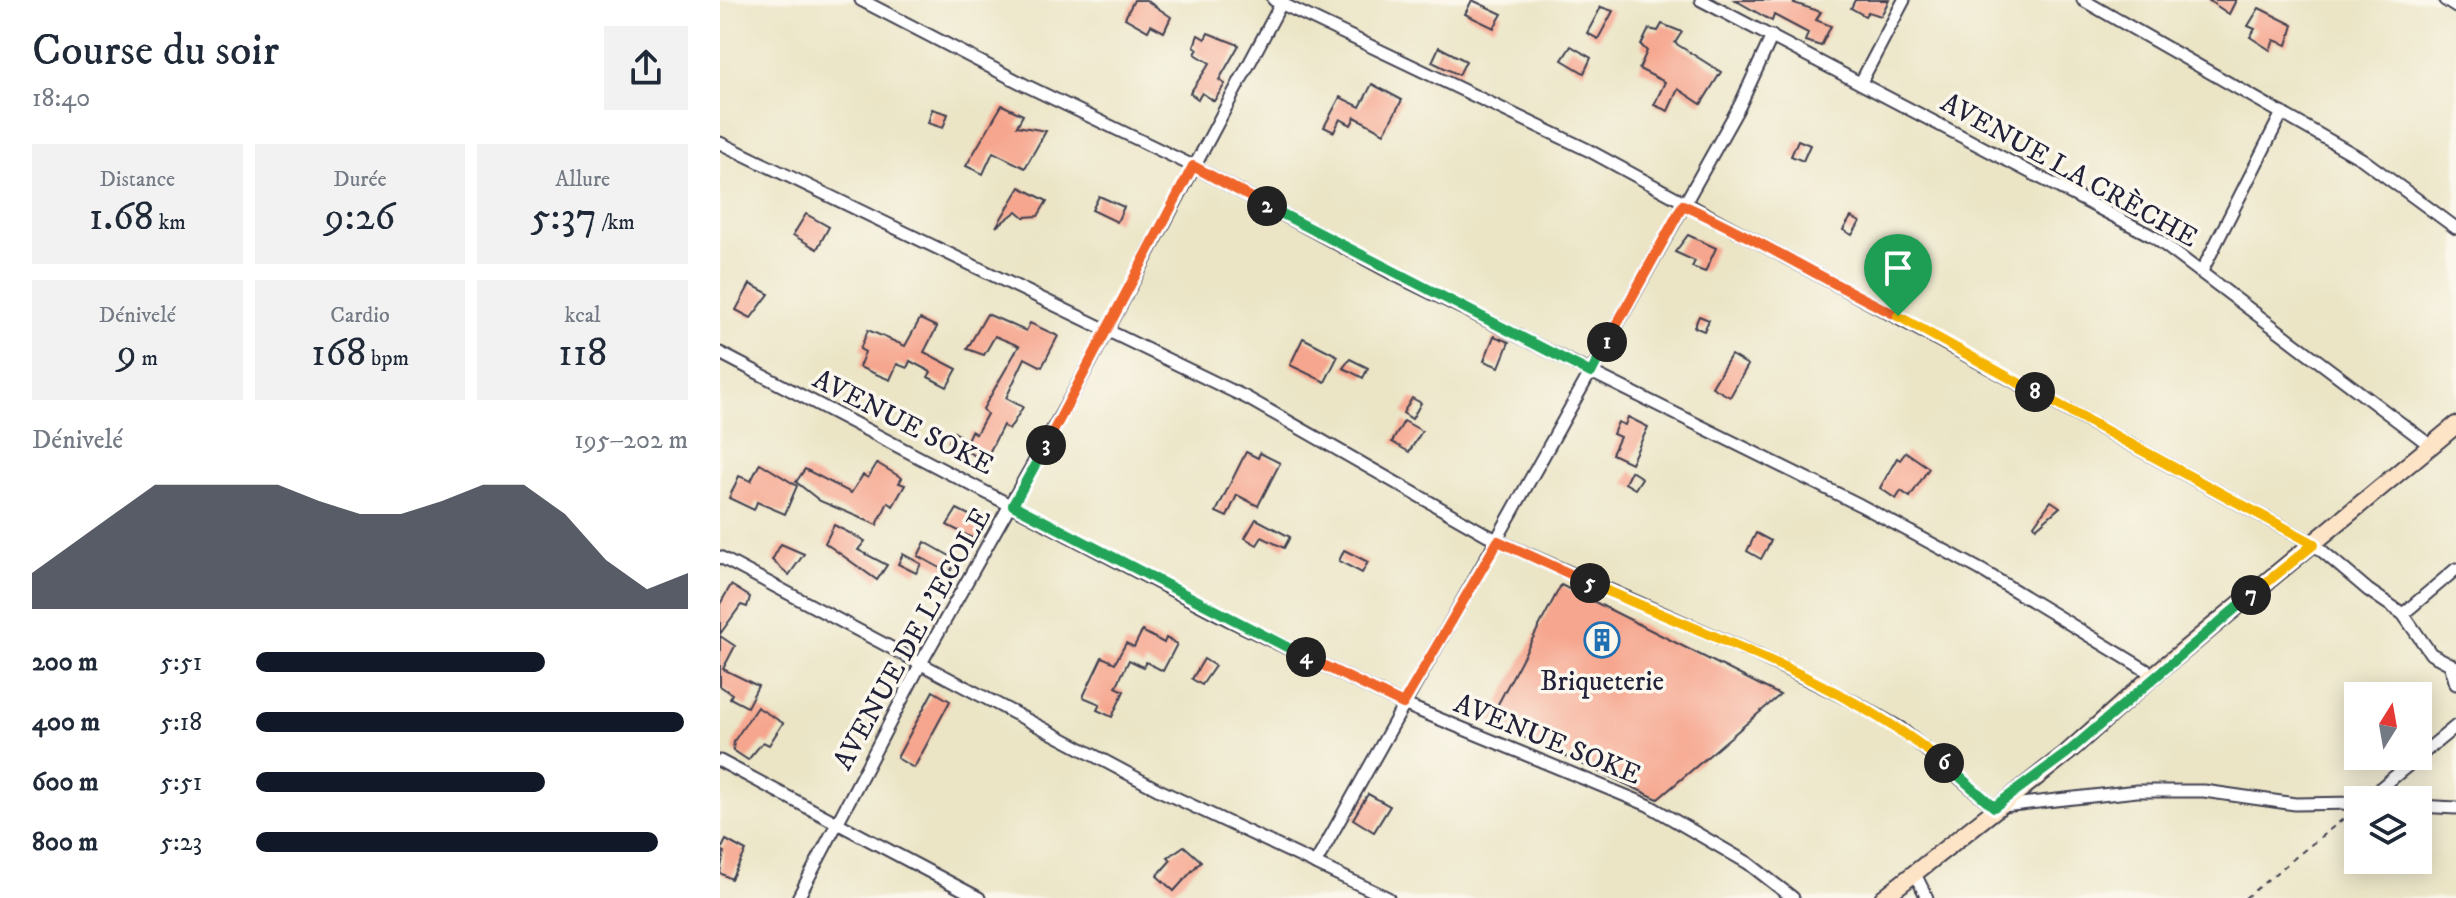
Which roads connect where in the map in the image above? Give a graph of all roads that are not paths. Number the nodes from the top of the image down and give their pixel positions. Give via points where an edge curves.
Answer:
1 (861, 0) edge
2 (1701, 0) edge
3 (1904, 0) edge
4 (2083, 0) edge
5 (2445, 0) edge
6 (1279, 1) edge
7 (2456, 7) edge
8 (1772, 36) junction
9 (1861, 82) junction
10 (2282, 113) junction
11 (720, 143) edge
12 (1193, 166) junction
13 (1683, 205) junction
14 (2456, 228) edge
15 (2202, 271) junction
16 (1107, 331) junction
17 (720, 353) edge
18 (1591, 373) junction
19 (2456, 425) edge
20 (2431, 446) junction
21 (1013, 505) junction
22 (1498, 541) junction
23 (2314, 544) junction
24 (720, 557) edge
25 (2456, 569) edge
26 (2403, 614) junction
27 (921, 663) junction
28 (2453, 666) edge
29 (2154, 675) junction
30 (2456, 684) edge
31 (1403, 704) junction
32 (2456, 726) edge
33 (720, 761) edge
34 (2383, 786) edge
35 (2344, 805) edge
36 (1994, 807) junction
37 (2432, 807) edge
38 (2456, 808) edge
39 (837, 823) junction
40 (1315, 864) junction
41 (1914, 872) junction
42 (798, 898) edge
43 (979, 898) edge
44 (1388, 898) edge
45 (1793, 898) edge
46 (1883, 898) edge
47 (1927, 898) edge

1 - 12 street
2 - 8 street, AVENUE LA CRÈCHE
3 - 9 street
4 - 10 street
5 - 7 street
6 - 12 street, AVENUE DE L'ECOLE
6 - 13 street via 1588,150
8 - 9 street, AVENUE LA CRÈCHE
8 - 13 street
9 - 15 street, AVENUE LA CRÈCHE via 2128,222
10 - 14 street via 2362,159
10 - 15 street
11 - 16 street
12 - 16 street, AVENUE DE L'ECOLE
12 - 18 street
13 - 18 street
13 - 23 street via 1733,227
15 - 20 street, AVENUE LA CRÈCHE
16 - 21 street, AVENUE DE L'ECOLE
16 - 22 street via 1247,398
17 - 21 street, AVENUE SOKE
18 - 22 street
18 - 29 street via 1902,527
19 - 20 street
20 - 23 street
21 - 27 street, AVENUE DE L'ECOLE
21 - 31 street, AVENUE SOKE via 1229,620
22 - 31 street
22 - 36 street via 1856,703 1900,728
23 - 26 street
23 - 29 street
24 - 27 street
25 - 26 street
26 - 28 street via 2431,654
27 - 39 street, AVENUE DE L'ECOLE
27 - 40 street via 1159,790
28 - 30 street
29 - 36 street via 2067,753
31 - 40 street
31 - 45 street, AVENUE SOKE via 1648,805 1748,863
32 - 34 street
33 - 39 street
35 - 36 street via 2295,804 2204,791 2137,791
36 - 41 street
37 - 38 street
39 - 42 street, AVENUE DE L'ECOLE
39 - 43 street
40 - 44 street
41 - 46 street
41 - 47 street

